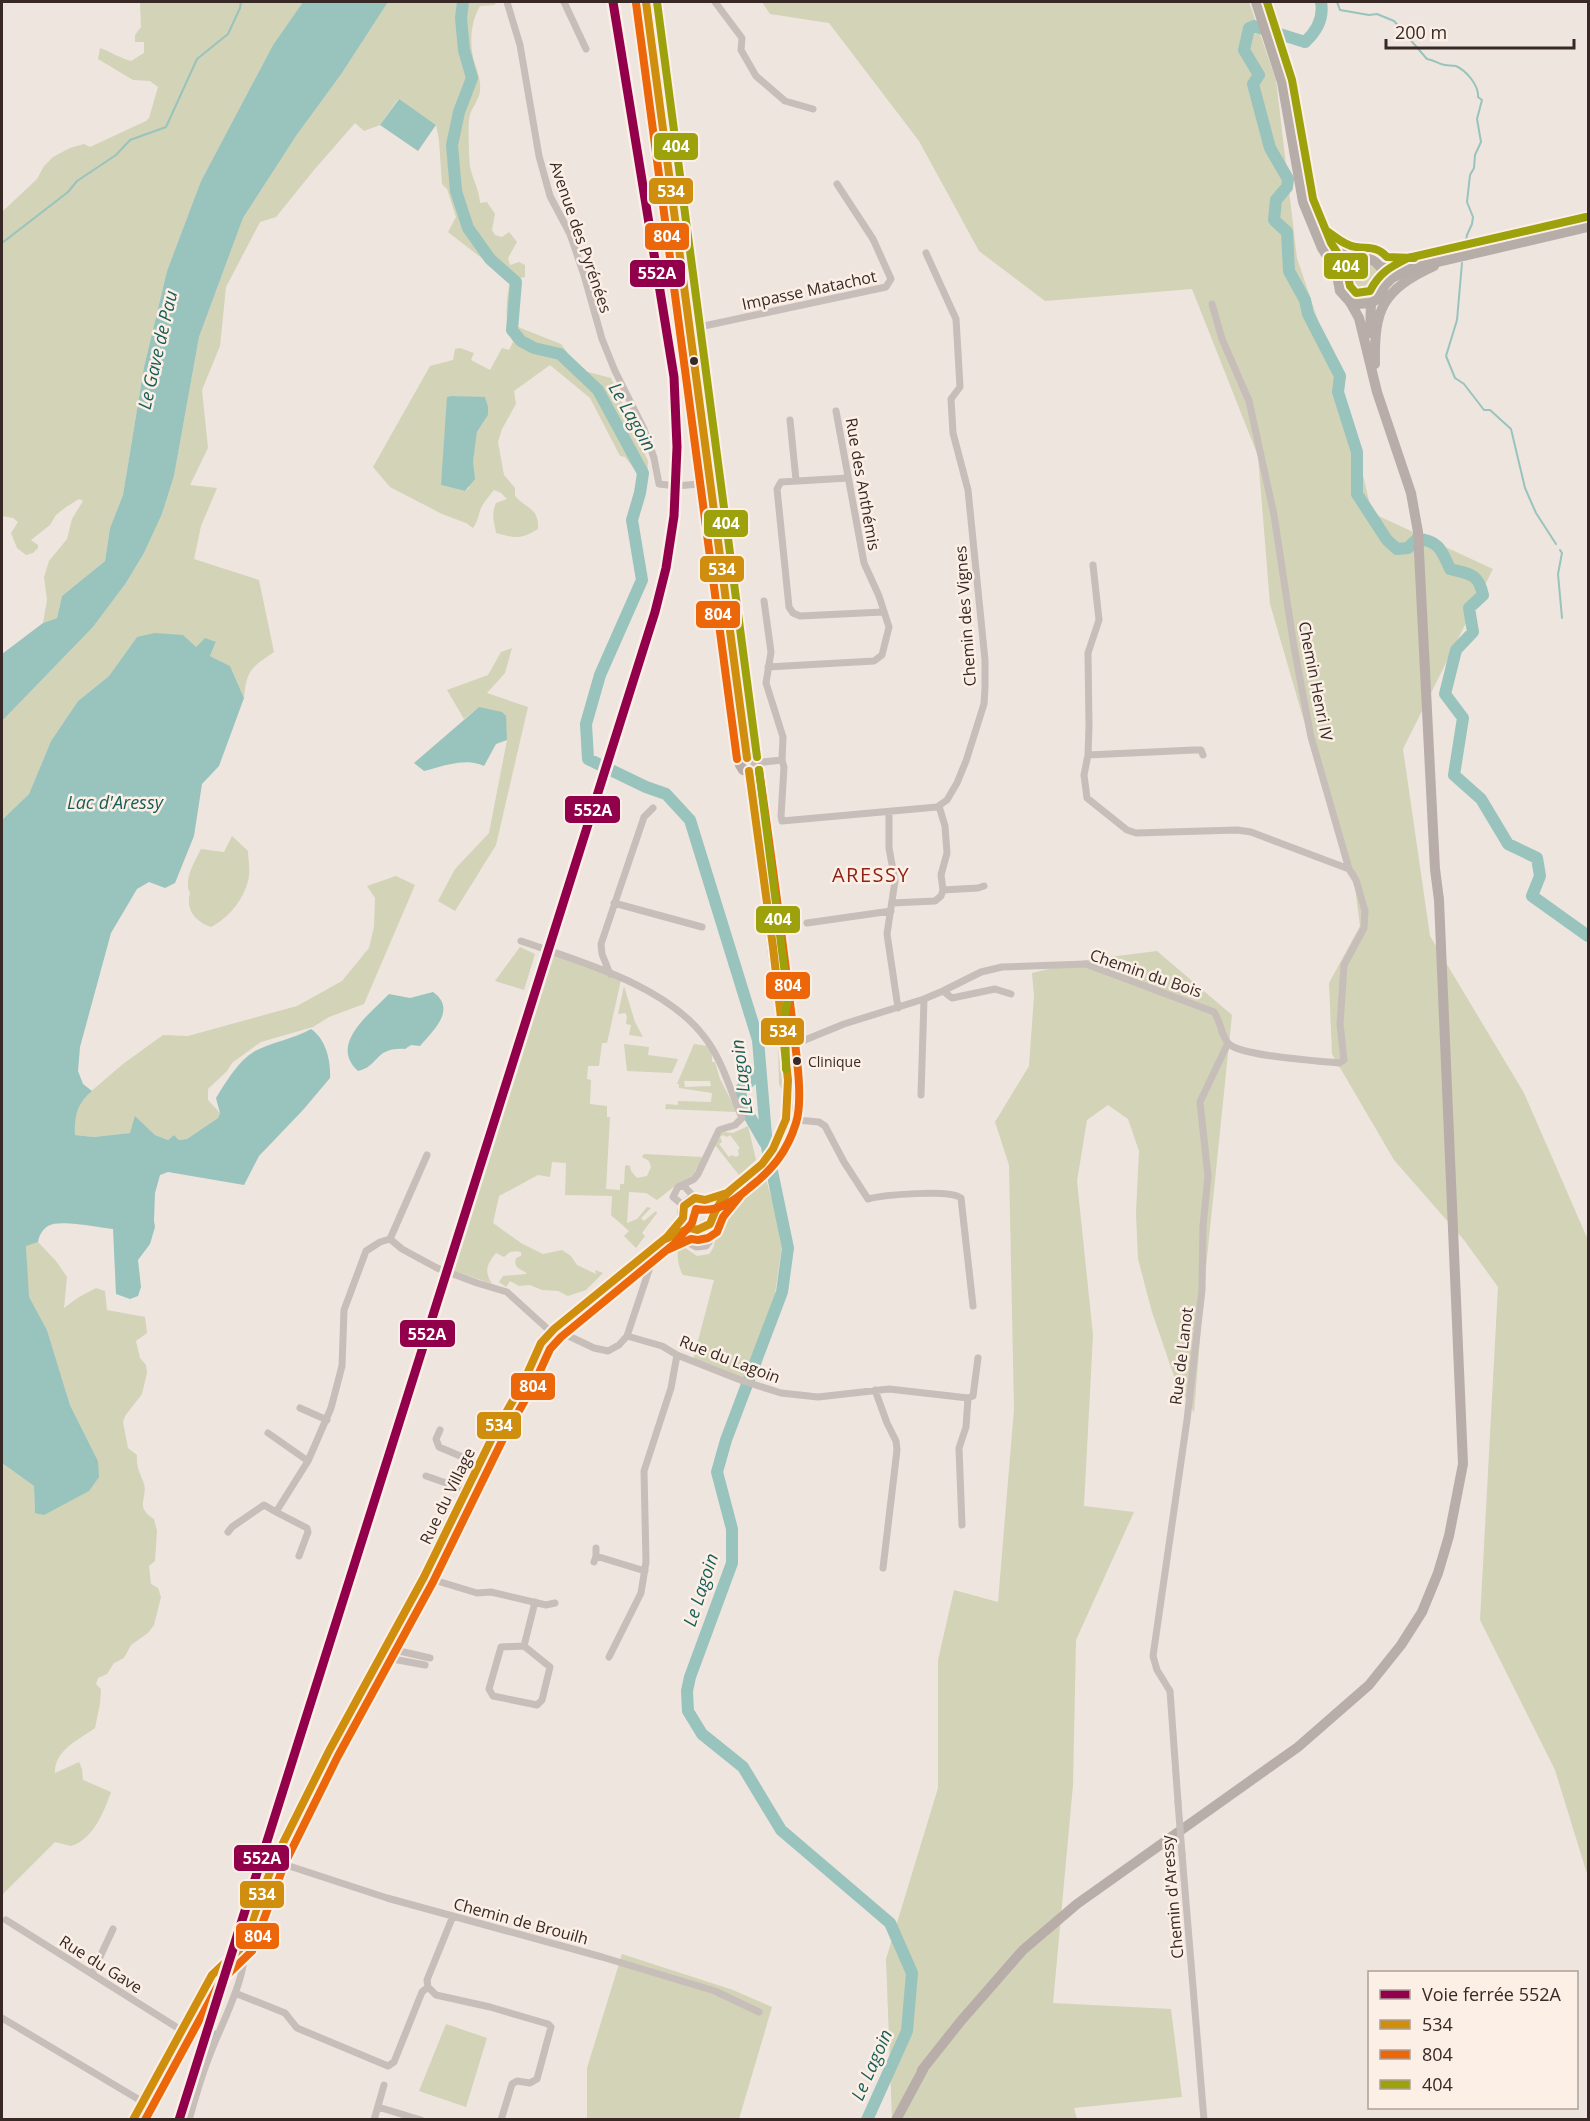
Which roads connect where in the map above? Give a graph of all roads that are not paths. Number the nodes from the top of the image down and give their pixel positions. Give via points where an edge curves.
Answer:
1 (507, 2) edge
2 (564, 2) edge
3 (646, 2) edge
4 (715, 2) edge
5 (1256, 2) edge
6 (586, 49) dead end
7 (813, 109) dead end
8 (837, 184) dead end
9 (1588, 227) edge
10 (1317, 236) junction
11 (926, 253) dead end
12 (1354, 258) junction
13 (1445, 261) junction
14 (1381, 267) junction
15 (1412, 268) junction
16 (1338, 276) junction
17 (1385, 285) junction
18 (1350, 302) junction
19 (1371, 303) junction
20 (1212, 304) dead end
21 (690, 329) junction
22 (1375, 364) junction
23 (1384, 410) junction
24 (836, 411) dead end
25 (790, 420) dead end
26 (848, 478) junction
27 (796, 480) junction
28 (710, 483) junction
29 (1093, 565) dead end
30 (765, 601) dead end
31 (884, 612) junction
32 (768, 667) junction
33 (1088, 755) junction
34 (1203, 755) dead end
35 (782, 760) junction
36 (745, 765) junction
37 (939, 806) junction
38 (653, 808) dead end
39 (889, 812) junction
40 (1349, 869) junction
41 (984, 886) dead end
42 (943, 891) junction
43 (614, 903) junction
44 (892, 903) junction
45 (891, 911) junction
46 (807, 923) dead end
47 (702, 927) dead end
48 (521, 941) dead end
49 (610, 974) junction
50 (943, 991) junction
51 (1011, 994) dead end
52 (924, 999) junction
53 (898, 1008) junction
54 (1228, 1043) junction
55 (784, 1046) junction
56 (921, 1095) dead end
57 (786, 1119) junction
58 (427, 1155) dead end
59 (683, 1185) junction
60 (727, 1193) junction
61 (700, 1199) junction
62 (684, 1206) junction
63 (714, 1212) junction
64 (682, 1218) junction
65 (700, 1227) junction
66 (667, 1237) junction
67 (390, 1239) junction
68 (974, 1306) dead end
69 (552, 1331) junction
70 (627, 1336) junction
71 (677, 1355) junction
72 (978, 1358) dead end
73 (875, 1390) junction
74 (968, 1398) junction
75 (300, 1408) dead end
76 (327, 1420) junction
77 (440, 1431) dead end
78 (268, 1433) dead end
79 (308, 1461) junction
80 (479, 1464) junction
81 (426, 1476) dead end
82 (466, 1490) junction
83 (276, 1512) junction
84 (962, 1525) dead end
85 (228, 1532) dead end
86 (595, 1555) dead end
87 (299, 1556) dead end
88 (883, 1568) dead end
89 (645, 1570) junction
90 (424, 1578) junction
91 (534, 1602) junction
92 (555, 1603) dead end
93 (524, 1646) junction
94 (384, 1652) junction
95 (609, 1657) dead end
96 (430, 1658) dead end
97 (425, 1665) dead end
98 (1160, 1674) joint
99 (274, 1861) junction
100 (453, 1916) junction
101 (6, 1920) dead end
102 (113, 1929) dead end
103 (243, 1946) junction
104 (92, 1974) junction
105 (428, 1987) junction
106 (235, 1993) junction
107 (759, 2012) dead end
108 (2, 2018) edge
109 (181, 2030) junction
110 (384, 2085) dead end
111 (143, 2102) junction
112 (378, 2107) junction
113 (133, 2120) edge
114 (189, 2120) edge
115 (374, 2120) edge
116 (422, 2120) edge
117 (501, 2120) edge
118 (896, 2120) edge
119 (1204, 2120) edge

1 - 28 street, Avenue des Pyrénées via 520,45 550,196 567,227 602,339 644,429 659,484
2 - 6 street
3 - 21 main road
4 - 7 street via 742,38 741,50 756,76 785,101
5 - 10 main road via 1282,82 1303,202
8 - 21 street, Impasse Matachot via 873,239 891,279 886,287
9 - 13 main road
10 - 12 main road
10 - 16 main road
11 - 37 street, Chemin des Vignes via 956,319 960,387 951,399 953,433 968,490 986,660 984,704 966,761 957,783
12 - 14 main road via 1366,257
12 - 16 main road
13 - 15 main road
13 - 22 main road via 1408,279 1385,302 1374,333
14 - 15 main road
14 - 17 main road
15 - 17 main road
16 - 18 main road via 1340,291
17 - 19 main road via 1378,299
18 - 19 main road
18 - 23 main road via 1359,318
19 - 22 main road via 1369,326
20 - 40 street, Chemin Henri IV via 1222,339 1249,401 1274,515 1311,737
21 - 28 main road
22 - 23 main road
23 - 118 main road via 1411,493 1419,532 1435,869 1433,902 1458,1498 1438,1573 1422,1612 1401,1646 1339,1713 1298,1747 1077,1904 1023,1950 922,2070
24 - 26 street, Rue des Anthémis
25 - 27 street
26 - 27 street
26 - 31 street, Rue des Anthémis via 864,563
27 - 31 street via 781,482 777,489 791,611 800,616
28 - 36 main road
29 - 33 street via 1099,620 1088,653
30 - 32 street via 771,652
31 - 32 street, Rue des Anthémis via 889,627 882,655 874,661
32 - 35 street via 766,683 783,737
33 - 34 street via 1201,750
33 - 40 street via 1084,776 1087,798 1127,830 1148,834 1251,832
35 - 36 street
35 - 39 street via 783,821
36 - 55 main road
37 - 39 street
37 - 42 street via 947,853 941,874
38 - 43 street via 644,817
39 - 44 street via 889,848 895,881
40 - 54 street, Chemin Henri IV via 1365,911 1364,928 1343,971 1340,1024 1344,1060 1339,1063 1246,1052
41 - 42 street
42 - 44 street via 935,901
43 - 47 street
43 - 49 street via 601,944
44 - 45 street
45 - 46 street
45 - 53 street via 887,934
48 - 49 street
49 - 59 street via 654,994 682,1013 706,1039 718,1057 742,1118 719,1130 698,1174
50 - 51 street via 952,998 995,989
50 - 52 street, Chemin du Bois
50 - 54 street, Chemin du Bois via 981,972 1002,967 1086,964 1214,1012
52 - 53 street, Chemin du Bois
52 - 56 street
53 - 55 street, Chemin du Bois
54 - 98 street, Rue de Lanot via 1200,1102 1208,1176 1202,1290 1154,1656
55 - 57 main road via 788,1080
57 - 60 main road via 762,1164
57 - 68 street via 825,1126 868,1199 907,1194 951,1194 961,1198
58 - 67 street
59 - 61 street
59 - 62 street via 673,1197
60 - 61 main road
60 - 63 main road
61 - 62 main road via 690,1200
61 - 63 main road via 712,1206
62 - 64 main road
63 - 65 main road
64 - 65 main road
64 - 66 main road, Rue du Village
65 - 66 main road, Rue du Village
65 - 70 street via 710,1242 702,1248 675,1240 654,1255
66 - 69 main road, Rue du Village
67 - 69 street via 437,1268 507,1292
67 - 76 street via 366,1251 344,1310 342,1366
69 - 70 street via 608,1351
69 - 80 main road, Rue du Village via 535,1355
70 - 71 street, Rue du Lagoin via 662,1346
71 - 73 street, Rue du Lagoin via 781,1393 818,1397
71 - 89 street via 671,1388 644,1471
72 - 74 street via 973,1396
73 - 74 street, Rue du Lagoin
73 - 88 street via 897,1441
74 - 84 street via 966,1427 959,1448
75 - 76 street
76 - 79 street
77 - 80 street via 436,1439 439,1447
78 - 79 street
79 - 83 street
80 - 82 main road, Rue du Village
81 - 82 street
82 - 90 main road, Rue du Village
83 - 85 street via 264,1505
83 - 87 street via 307,1528
86 - 89 street
89 - 95 street via 641,1593
90 - 91 street via 477,1593 491,1592
90 - 94 main road, Rue du Village
91 - 92 street
91 - 93 street
93 - 93 street via 501,1647 489,1689 494,1696 537,1705 543,1700 550,1667
94 - 96 street
94 - 97 street
94 - 99 main road, Rue du Village
98 - 119 street, Chemin d'Aressy, bridge via 1170,1691
99 - 100 street, Chemin de Brouilh
99 - 103 main road, Rue du Village
100 - 105 street
100 - 107 street, Chemin de Brouilh via 715,1991
101 - 104 street, Rue du Gave
102 - 104 street
103 - 106 street
103 - 109 main road via 212,1976
104 - 109 street, Rue du Gave
105 - 106 street via 422,1992 394,2062 388,2066 297,2028 285,2013
105 - 117 street via 436,1995 551,2027 537,2079 512,2084
106 - 114 street
108 - 111 street
109 - 111 main road
110 - 112 street
111 - 113 main road
112 - 115 street
112 - 116 street

